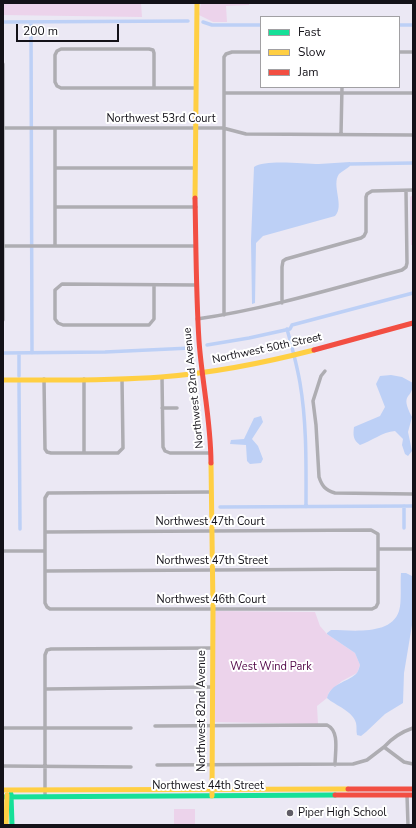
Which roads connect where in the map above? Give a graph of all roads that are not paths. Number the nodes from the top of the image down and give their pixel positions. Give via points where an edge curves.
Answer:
1 (197, 3) edge
2 (260, 52) edge
3 (400, 52) edge
4 (413, 52) edge
5 (3, 64) edge
6 (3, 88) edge
7 (154, 88) junction
8 (196, 88) junction
9 (342, 88) edge
10 (224, 93) junction
11 (342, 93) junction
12 (413, 93) edge
13 (3, 128) edge
14 (55, 128) junction
15 (196, 128) junction
16 (223, 128) junction
17 (341, 134) junction
18 (413, 134) edge
19 (3, 168) edge
20 (55, 168) junction
21 (195, 168) junction
22 (413, 190) edge
23 (406, 191) junction
24 (55, 207) junction
25 (196, 207) junction
26 (3, 208) edge
27 (3, 246) edge
28 (55, 246) junction
29 (196, 246) junction
30 (3, 285) edge
31 (154, 285) junction
32 (196, 285) junction
33 (282, 302) junction
34 (224, 315) junction
35 (197, 319) junction
36 (3, 320) edge
37 (413, 323) edge
38 (325, 371) dead end
39 (202, 373) junction
40 (162, 377) junction
41 (44, 379) junction
42 (84, 379) junction
43 (122, 379) junction
44 (3, 380) edge
45 (162, 408) junction
46 (177, 408) dead end
47 (84, 452) junction
48 (211, 453) junction
49 (211, 492) junction
50 (413, 494) edge
51 (45, 532) junction
52 (212, 532) junction
53 (378, 549) junction
54 (413, 549) edge
55 (3, 551) edge
56 (45, 551) junction
57 (378, 569) junction
58 (46, 571) junction
59 (212, 571) junction
60 (212, 609) junction
61 (212, 648) junction
62 (212, 687) junction
63 (46, 689) junction
64 (155, 726) dead end
65 (212, 726) junction
66 (3, 728) edge
67 (46, 728) junction
68 (131, 728) dead end
69 (413, 728) edge
70 (384, 747) junction
71 (413, 764) edge
72 (212, 765) junction
73 (335, 765) junction
74 (3, 766) edge
75 (156, 766) dead end
76 (46, 767) junction
77 (131, 767) dead end
78 (413, 789) edge
79 (6, 790) edge
80 (46, 790) junction
81 (95, 790) junction
82 (212, 790) junction
83 (410, 795) edge
84 (95, 796) junction
85 (212, 796) junction
86 (5, 797) edge
87 (12, 797) junction
88 (45, 797) junction
89 (6, 825) edge
90 (12, 825) edge
91 (408, 825) edge

1 - 8 street, Northwest 82nd Avenue
2 - 10 street via 226,54
3 - 4 street
5 - 6 street
6 - 13 street
7 - 7 street via 153,50 61,49 55,55 55,82 61,88
7 - 8 street
8 - 15 street, Northwest 82nd Avenue
9 - 11 street
10 - 11 street
10 - 16 street
11 - 12 street
11 - 17 street
13 - 14 street, Northwest 53rd Court
13 - 19 street
14 - 15 street, Northwest 53rd Court
14 - 20 street
15 - 16 street, Northwest 53rd Court
15 - 21 street, Northwest 82nd Avenue
16 - 17 street, Northwest 53rd Court via 246,134
16 - 34 street
17 - 18 street, Northwest 53rd Court
19 - 26 street
20 - 21 street
20 - 24 street
21 - 25 street, Northwest 82nd Avenue
22 - 23 street
23 - 33 street via 406,267
23 - 33 street via 372,191 367,194 366,232 361,238 286,259 282,267
24 - 25 street
24 - 28 street
25 - 29 street, Northwest 82nd Avenue
26 - 27 street
27 - 28 street
27 - 30 street
28 - 29 street
29 - 32 street, Northwest 82nd Avenue
30 - 36 street
31 - 31 street via 62,284 55,290 55,319 62,325 149,325 154,319
31 - 32 street
32 - 35 street, Northwest 82nd Avenue
33 - 34 street
34 - 35 street
35 - 39 street, Northwest 82nd Avenue
37 - 39 street, Northwest 50th Street via 298,355
38 - 50 street via 313,401 321,484 326,490 335,493
39 - 40 street, Northwest 50th Street
39 - 48 street, Northwest 82nd Avenue
40 - 43 street, Northwest 50th Street
40 - 45 street
41 - 42 street, Northwest 50th Street
41 - 44 street, Northwest 50th Street
41 - 47 street via 47,452
42 - 43 street, Northwest 50th Street
42 - 47 street
43 - 47 street via 123,448 118,453
45 - 46 street
45 - 48 street via 165,451
48 - 49 street, Northwest 82nd Avenue
49 - 51 street via 48,494 45,498
49 - 52 street, Northwest 82nd Avenue
51 - 52 street, Northwest 47th Court
51 - 56 street
52 - 53 street, Northwest 47th Court via 371,530 378,534
52 - 59 street, Northwest 82nd Avenue
53 - 54 street
53 - 57 street
55 - 56 street
56 - 58 street
57 - 59 street, Northwest 47th Street
57 - 60 street, Northwest 46th Court via 378,603 372,609
58 - 59 street, Northwest 47th Street
58 - 60 street, Northwest 46th Court via 45,603 50,609
59 - 60 street, Northwest 82nd Avenue
60 - 61 street, Northwest 82nd Avenue
61 - 62 street, Northwest 82nd Avenue
61 - 63 street via 51,649 47,650 45,655
62 - 63 street
62 - 65 street, Northwest 82nd Avenue
63 - 67 street
64 - 65 street
65 - 72 street, Northwest 82nd Avenue
65 - 73 street via 327,725 332,727 335,733
66 - 67 street
67 - 68 street
67 - 76 street
69 - 70 street via 400,733
70 - 71 street via 404,762
70 - 73 street via 367,760
72 - 73 street
72 - 75 street
72 - 82 street, Northwest 82nd Avenue
74 - 76 street
76 - 77 street
76 - 80 street
78 - 82 street, Northwest 44th Street
79 - 80 street, Northwest 44th Street
79 - 86 street
79 - 87 street
80 - 81 street, Northwest 44th Street
80 - 88 street
81 - 82 street, Northwest 44th Street
81 - 84 street
82 - 85 street, Northwest 82nd Avenue
83 - 85 street, Northwest 44th Street
83 - 91 street
84 - 85 street, Northwest 44th Street
84 - 88 street, Northwest 44th Street
86 - 87 street, Northwest 44th Street
86 - 89 street
87 - 88 street, Northwest 44th Street
87 - 90 street

